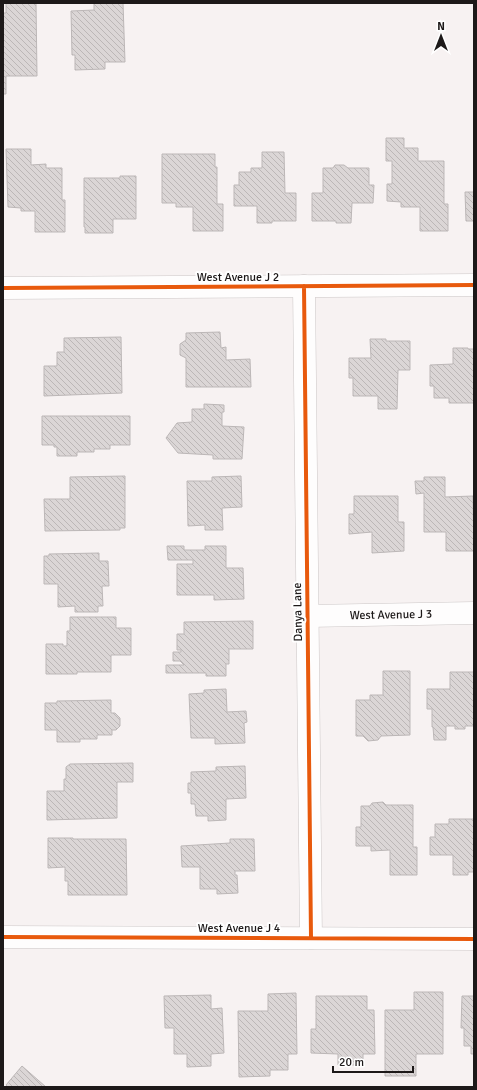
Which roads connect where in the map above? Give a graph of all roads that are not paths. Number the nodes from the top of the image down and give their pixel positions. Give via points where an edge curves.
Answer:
1 (474, 284) edge
2 (304, 286) junction
3 (3, 288) edge
4 (474, 613) edge
5 (308, 616) junction
6 (3, 938) edge
7 (311, 938) junction
8 (474, 939) edge

1 - 2 street, West Avenue J 2
2 - 3 street, West Avenue J 2
2 - 5 street, Danya Lane
4 - 5 street, West Avenue J 3
5 - 7 street, Danya Lane
6 - 7 street, West Avenue J 4
7 - 8 street, West Avenue J 4

